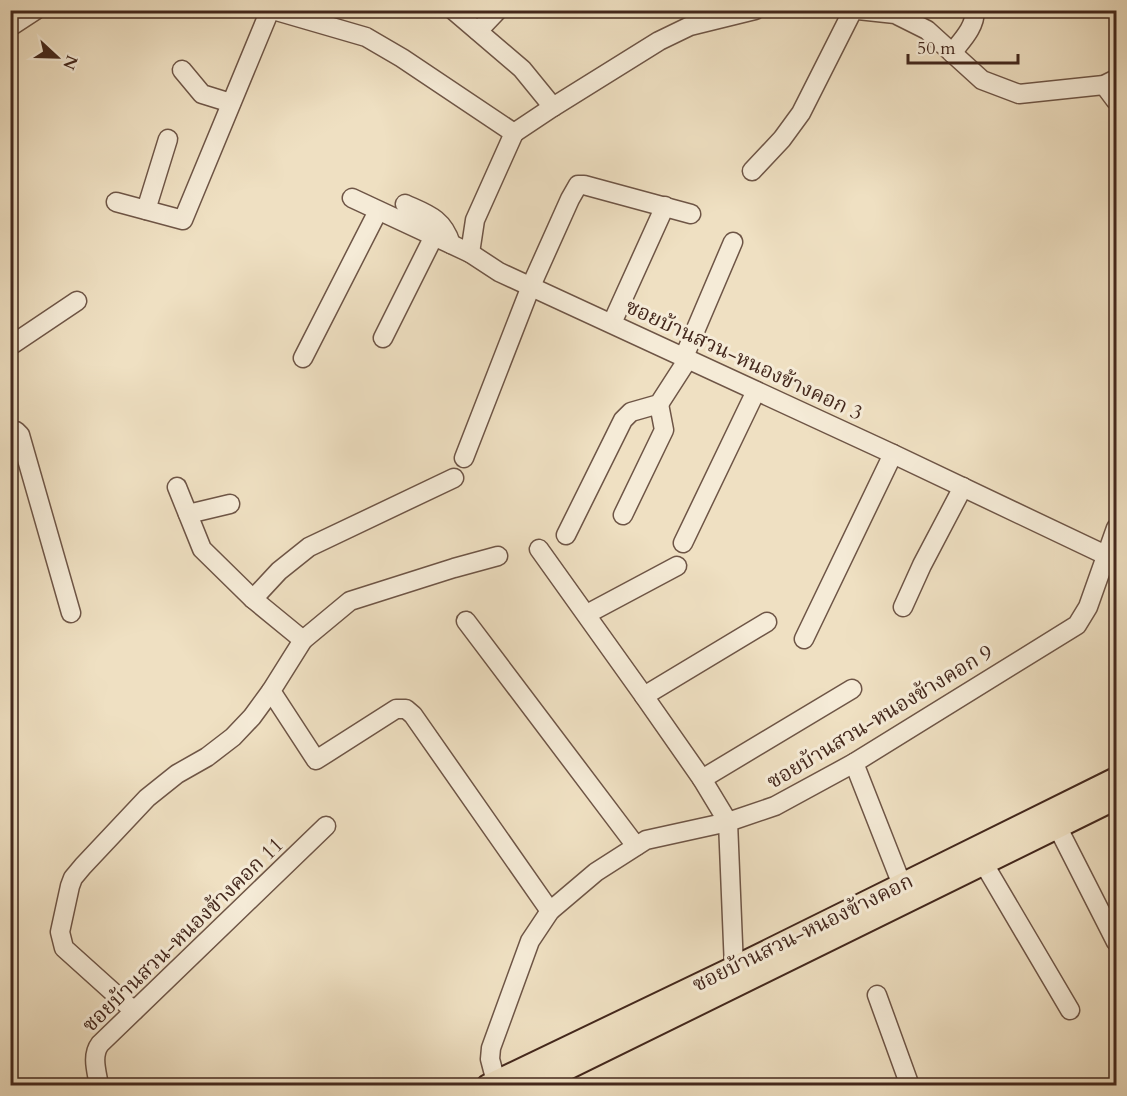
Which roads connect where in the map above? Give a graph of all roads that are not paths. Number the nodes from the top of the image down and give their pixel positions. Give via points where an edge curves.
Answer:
1 (36, 10) edge
2 (271, 10) edge
3 (453, 10) edge
4 (498, 10) edge
5 (755, 10) edge
6 (853, 10) edge
7 (858, 10) edge
8 (975, 10) edge
9 (315, 16) edge
10 (10, 27) edge
11 (478, 32) junction
12 (952, 53) junction
13 (182, 70) dead end
14 (1110, 82) edge
15 (1116, 100) edge
16 (231, 103) junction
17 (553, 107) junction
18 (514, 134) junction
19 (168, 139) dead end
20 (752, 171) dead end
21 (352, 198) dead end
22 (116, 202) dead end
23 (405, 204) dead end
24 (665, 206) junction
25 (146, 210) junction
26 (378, 210) junction
27 (691, 214) dead end
28 (434, 236) junction
29 (733, 242) dead end
30 (451, 244) junction
31 (470, 253) junction
32 (531, 286) junction
33 (77, 301) dead end
34 (612, 323) junction
35 (383, 339) dead end
36 (10, 346) edge
37 (303, 358) dead end
38 (686, 358) junction
39 (756, 391) junction
40 (659, 404) junction
41 (10, 431) edge
42 (892, 454) junction
43 (464, 458) dead end
44 (454, 478) dead end
45 (177, 487) dead end
46 (963, 487) junction
47 (230, 504) dead end
48 (188, 514) junction
49 (623, 515) dead end
50 (1116, 528) edge
51 (566, 535) dead end
52 (683, 543) dead end
53 (539, 549) dead end
54 (498, 556) dead end
55 (1112, 558) edge
56 (677, 566) dead end
57 (254, 599) junction
58 (903, 607) dead end
59 (71, 614) dead end
60 (587, 614) junction
61 (466, 621) dead end
62 (767, 622) dead end
63 (804, 639) dead end
64 (303, 640) junction
65 (852, 690) dead end
66 (271, 691) junction
67 (644, 696) junction
68 (854, 763) junction
69 (702, 779) junction
70 (1116, 779) edge
71 (1116, 798) edge
72 (728, 822) junction
73 (326, 826) dead end
74 (1057, 826) junction
75 (636, 846) junction
76 (984, 864) junction
77 (902, 885) junction
78 (550, 911) junction
79 (1116, 942) edge
80 (736, 976) junction
81 (877, 995) dead end
82 (1070, 1010) dead end
83 (134, 1011) junction
84 (492, 1084) edge
85 (99, 1086) edge
86 (531, 1086) edge
87 (910, 1086) edge

1 - 10 street
2 - 9 street
2 - 16 street
3 - 11 street
4 - 11 street
5 - 17 street via 690,26
6 - 20 street via 801,113
7 - 12 street via 896,14 927,30
8 - 12 street via 969,32
9 - 18 street via 366,37 402,58
11 - 17 street via 522,69
12 - 14 street via 982,80 1019,94
13 - 16 street via 202,94
14 - 15 street
16 - 25 street via 183,220
17 - 18 street
18 - 31 street via 475,220
19 - 25 street
21 - 26 street, ซอยบ้านสวน-หนองข้างคอก 3
22 - 25 street
23 - 30 street via 439,221
24 - 27 street
24 - 32 street via 578,185
24 - 34 street
26 - 28 street, ซอยบ้านสวน-หนองข้างคอก 3
26 - 37 street
28 - 30 street, ซอยบ้านสวน-หนองข้างคอก 3
28 - 35 street
29 - 38 street
30 - 31 street, ซอยบ้านสวน-หนองข้างคอก 3
31 - 32 street, ซอยบ้านสวน-หนองข้างคอก 3
32 - 34 street, ซอยบ้านสวน-หนองข้างคอก 3
32 - 43 street
33 - 36 street
34 - 38 street, ซอยบ้านสวน-หนองข้างคอก 3
38 - 39 street, ซอยบ้านสวน-หนองข้างคอก 3
38 - 40 street
39 - 42 street, ซอยบ้านสวน-หนองข้างคอก 3
39 - 52 street
40 - 49 street via 664,430
40 - 51 street via 631,412 623,420
41 - 59 street via 16,430 20,435
42 - 46 street, ซอยบ้านสวน-หนองข้างคอก 3
42 - 63 street
44 - 57 street via 309,547 279,571
45 - 48 street
46 - 55 street, ซอยบ้านสวน-หนองข้างคอก 3
46 - 58 street
47 - 48 street
48 - 57 street via 201,549
50 - 55 street, ซอยบ้านสวน-หนองข้างคอก 9
53 - 60 street
54 - 64 street via 350,602
55 - 68 street, ซอยบ้านสวน-หนองข้างคอก 9 via 1077,625
56 - 60 street
57 - 64 street
60 - 67 street
61 - 75 street
62 - 67 street
64 - 66 street
65 - 69 street
66 - 78 street via 316,760 396,709 406,709
66 - 83 street via 233,737 147,798 73,878 60,932 64,948
67 - 69 street
68 - 72 street, ซอยบ้านสวน-หนองข้างคอก 9 via 775,806
68 - 77 street
69 - 72 street
70 - 77 main road, ซอยบ้านสวน-หนองข้างคอก
71 - 74 main road, ซอยบ้านสวน-หนองข้างคอก
72 - 75 street, ซอยบ้านสวน-หนองข้างคอก 9 via 646,840
72 - 80 street
73 - 83 street, ซอยบ้านสวน-หนองข้างคอก 11
74 - 76 main road, ซอยบ้านสวน-หนองข้างคอก
74 - 79 street
75 - 78 street, ซอยบ้านสวน-หนองข้างคอก 9 via 596,872
76 - 80 main road, ซอยบ้านสวน-หนองข้างคอก
76 - 82 street
77 - 80 main road, ซอยบ้านสวน-หนองข้างคอก
78 - 84 street, ซอยบ้านสวน-หนองข้างคอก 9 via 522,959 491,1048
80 - 84 main road, ซอยบ้านสวน-หนองข้างคอก
80 - 86 main road, ซอยบ้านสวน-หนองข้างคอก
81 - 87 street
83 - 85 street, ซอยบ้านสวน-หนองข้างคอก 11 via 95,1052

